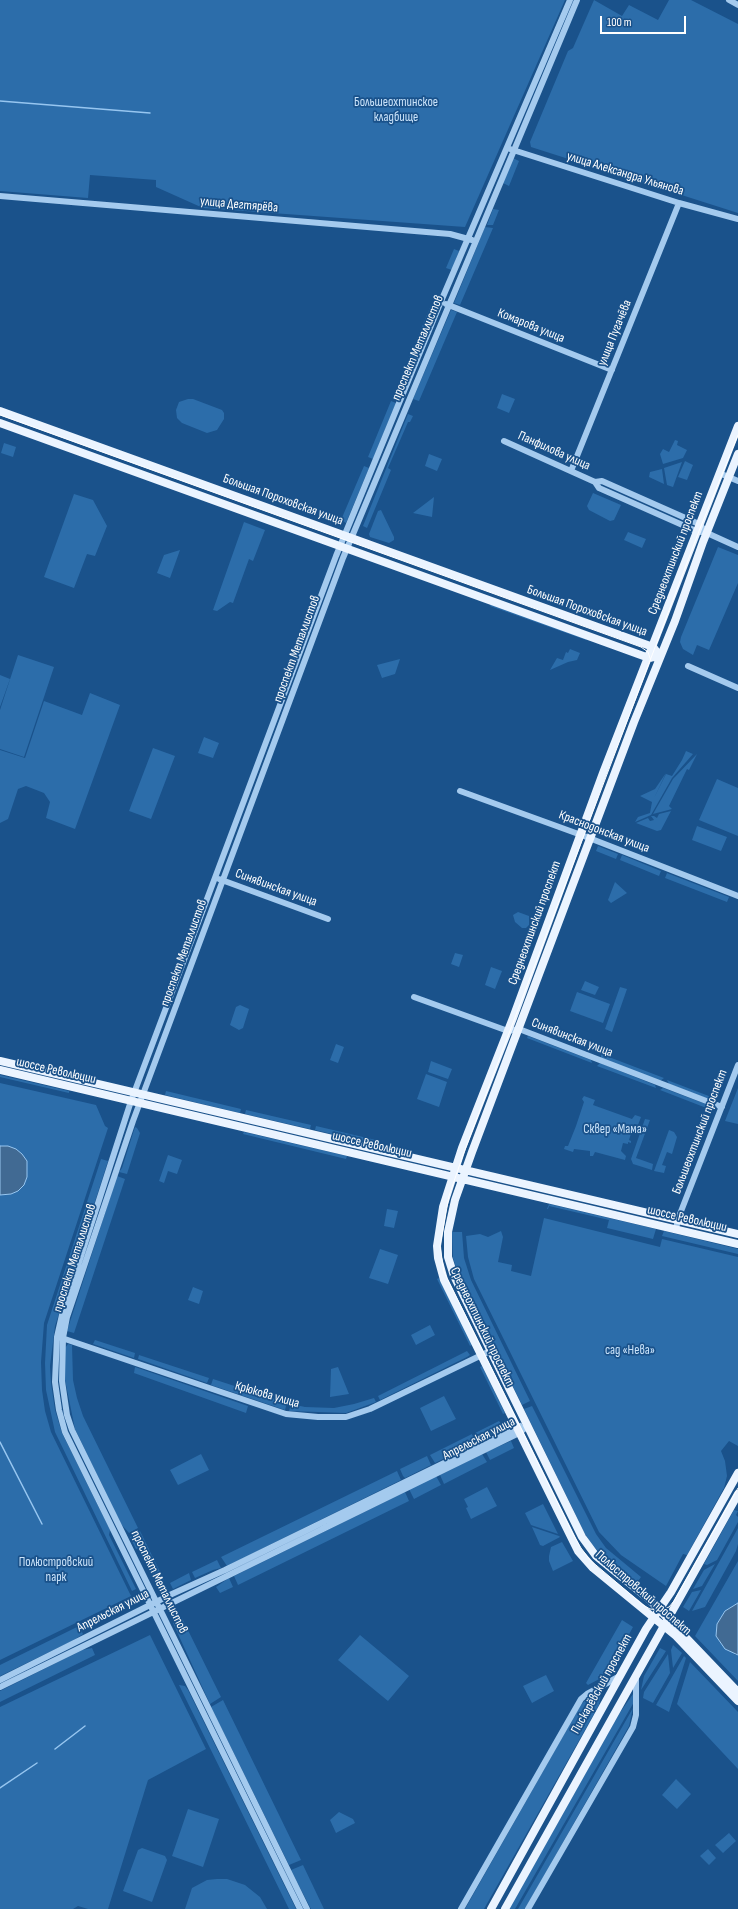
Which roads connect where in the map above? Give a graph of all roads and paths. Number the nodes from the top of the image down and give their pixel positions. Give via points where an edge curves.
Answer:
1 (570, 0) edge
2 (577, 0) edge
3 (729, 0) edge
4 (738, 5) edge
5 (507, 148) junction
6 (513, 150) junction
7 (0, 196) edge
8 (679, 203) junction
9 (738, 220) edge
10 (468, 239) junction
11 (475, 242) junction
12 (441, 302) junction
13 (449, 305) junction
14 (612, 370) junction
15 (0, 411) edge
16 (0, 423) edge
17 (738, 426) edge
18 (504, 441) dead end
19 (738, 454) edge
20 (571, 471) junction
21 (719, 473) junction
22 (729, 477) junction
23 (738, 481) edge
24 (698, 528) junction
25 (707, 533) junction
26 (348, 536) junction
27 (343, 546) junction
28 (738, 547) edge
29 (653, 647) junction
30 (661, 656) junction
31 (649, 658) junction
32 (688, 666) dead end
33 (738, 688) edge
34 (460, 791) dead end
35 (580, 835) junction
36 (590, 839) junction
37 (215, 878) junction
38 (222, 880) junction
39 (738, 896) edge
40 (328, 920) dead end
41 (414, 997) dead end
42 (519, 1030) junction
43 (508, 1031) junction
44 (0, 1061) edge
45 (738, 1065) edge
46 (0, 1070) edge
47 (138, 1094) junction
48 (135, 1102) junction
49 (722, 1107) junction
50 (455, 1167) junction
51 (466, 1170) junction
52 (452, 1177) junction
53 (462, 1179) junction
54 (678, 1219) junction
55 (676, 1229) junction
56 (738, 1234) edge
57 (738, 1244) edge
58 (60, 1338) junction
59 (490, 1351) junction
60 (481, 1355) junction
61 (528, 1426) junction
62 (518, 1430) junction
63 (738, 1473) edge
64 (738, 1494) edge
65 (157, 1601) junction
66 (149, 1605) junction
67 (161, 1609) junction
68 (153, 1613) junction
69 (657, 1614) junction
70 (666, 1623) junction
71 (620, 1676) junction
72 (636, 1677) junction
73 (0, 1680) edge
74 (0, 1687) edge
75 (738, 1692) edge
76 (738, 1701) edge
77 (300, 1909) edge
78 (307, 1909) edge
79 (461, 1909) edge
80 (491, 1909) edge
81 (505, 1909) edge
82 (528, 1909) edge

1 - 5 street, проспект Металлистов
2 - 6 street, проспект Металлистов
3 - 4 street
5 - 6 street, улица Александра Ульянова
5 - 10 street, проспект Металлистов
6 - 8 street, улица Александра Ульянова
6 - 11 street, проспект Металлистов
7 - 10 street, улица Дегтярёва via 450,234
8 - 9 street, улица Александра Ульянова
8 - 14 street, улица Пугачёва
10 - 11 street, улица Дегтярёва
10 - 12 street, проспект Металлистов
11 - 13 street, проспект Металлистов
12 - 13 street, Комарова улица
12 - 26 street, проспект Металлистов
13 - 14 street, Комарова улица
13 - 26 street, проспект Металлистов
14 - 20 street, улица Пугачёва
15 - 26 main road, Большая Пороховская улица
16 - 27 main road, Большая Пороховская улица
17 - 21 main road, Среднеохтинский проспект
18 - 20 street, Панфилова улица
19 - 22 main road, Среднеохтинский проспект
20 - 24 street, Панфилова улица via 595,482 602,481
21 - 22 street
21 - 24 main road, Среднеохтинский проспект
22 - 23 street
22 - 25 main road, Среднеохтинский проспект
24 - 25 street, Панфилова улица
24 - 29 main road, Среднеохтинский проспект
25 - 28 street, Панфилова улица
25 - 30 main road, Среднеохтинский проспект
26 - 27 street, проспект Металлистов
26 - 29 main road, Большая Пороховская улица
27 - 31 main road, Большая Пороховская улица
27 - 37 street, проспект Металлистов
27 - 38 street, проспект Металлистов
29 - 30 main road, Большая Пороховская улица
29 - 31 main road, Среднеохтинский проспект
30 - 31 main road, Большая Пороховская улица
30 - 36 main road, Среднеохтинский проспект
31 - 35 main road, Среднеохтинский проспект
32 - 33 street
34 - 35 street, Краснодонская улица
35 - 36 street, Краснодонская улица
35 - 43 main road, Среднеохтинский проспект
36 - 39 street, Краснодонская улица
36 - 42 main road, Среднеохтинский проспект
37 - 38 street, Синявинская улица
37 - 47 street, проспект Металлистов
38 - 40 street, Синявинская улица
38 - 47 street, проспект Металлистов
41 - 43 street, Синявинская улица
42 - 43 street, Синявинская улица
42 - 49 street, Синявинская улица
42 - 51 main road, Среднеохтинский проспект
43 - 50 main road, Среднеохтинский проспект
44 - 47 main road, шоссе Революции
45 - 49 street, Большеохтинский проспект
46 - 48 main road, шоссе Революции
47 - 48 street, проспект Металлистов
47 - 50 main road, шоссе Революции
48 - 52 main road, шоссе Революции
48 - 58 street, проспект Металлистов via 62,1315
49 - 54 street, Большеохтинский проспект
50 - 51 main road, шоссе Революции
50 - 52 main road, Среднеохтинский проспект
51 - 53 main road, Среднеохтинский проспект
51 - 54 main road, шоссе Революции
52 - 53 main road, шоссе Революции
52 - 60 main road, Среднеохтинский проспект via 438,1231 438,1258 444,1280
53 - 55 main road, шоссе Революции
53 - 59 main road, Среднеохтинский проспект via 448,1232 448,1257 454,1276
54 - 55 street, Большеохтинский проспект
54 - 56 main road, шоссе Революции
55 - 57 main road, шоссе Революции
58 - 60 street, Крюкова улица via 274,1411 304,1416 335,1417 354,1414 379,1405
58 - 65 street, проспект Металлистов via 62,1381 72,1430
58 - 66 street, проспект Металлистов via 55,1382 59,1410 66,1432
59 - 60 street, Крюкова улица
59 - 61 main road, Среднеохтинский проспект
60 - 62 main road, Среднеохтинский проспект
61 - 62 street, Апрельская улица
61 - 69 main road, Полюстровский проспект via 578,1530 591,1551 650,1600
62 - 65 street, Апрельская улица
62 - 67 street, Апрельская улица
62 - 69 main road, Полюстровский проспект via 578,1551 593,1568
63 - 69 main road, Пискарёвский проспект
64 - 70 main road, Пискарёвский проспект
65 - 66 street, Апрельская улица
65 - 67 street, проспект Металлистов
66 - 68 street, проспект Металлистов
66 - 73 street, Апрельская улица
67 - 68 street, Апрельская улица
67 - 78 street, проспект Металлистов
68 - 74 street, Апрельская улица
68 - 77 street, проспект Металлистов
69 - 70 main road, Полюстровский проспект
69 - 71 main road, Пискарёвский проспект
70 - 72 main road, Пискарёвский проспект
70 - 75 main road, Полюстровский проспект
70 - 76 main road, Полюстровский проспект
71 - 79 street via 581,1699
71 - 80 main road, Пискарёвский проспект
72 - 81 main road, Пискарёвский проспект
72 - 82 street via 636,1715 632,1727

